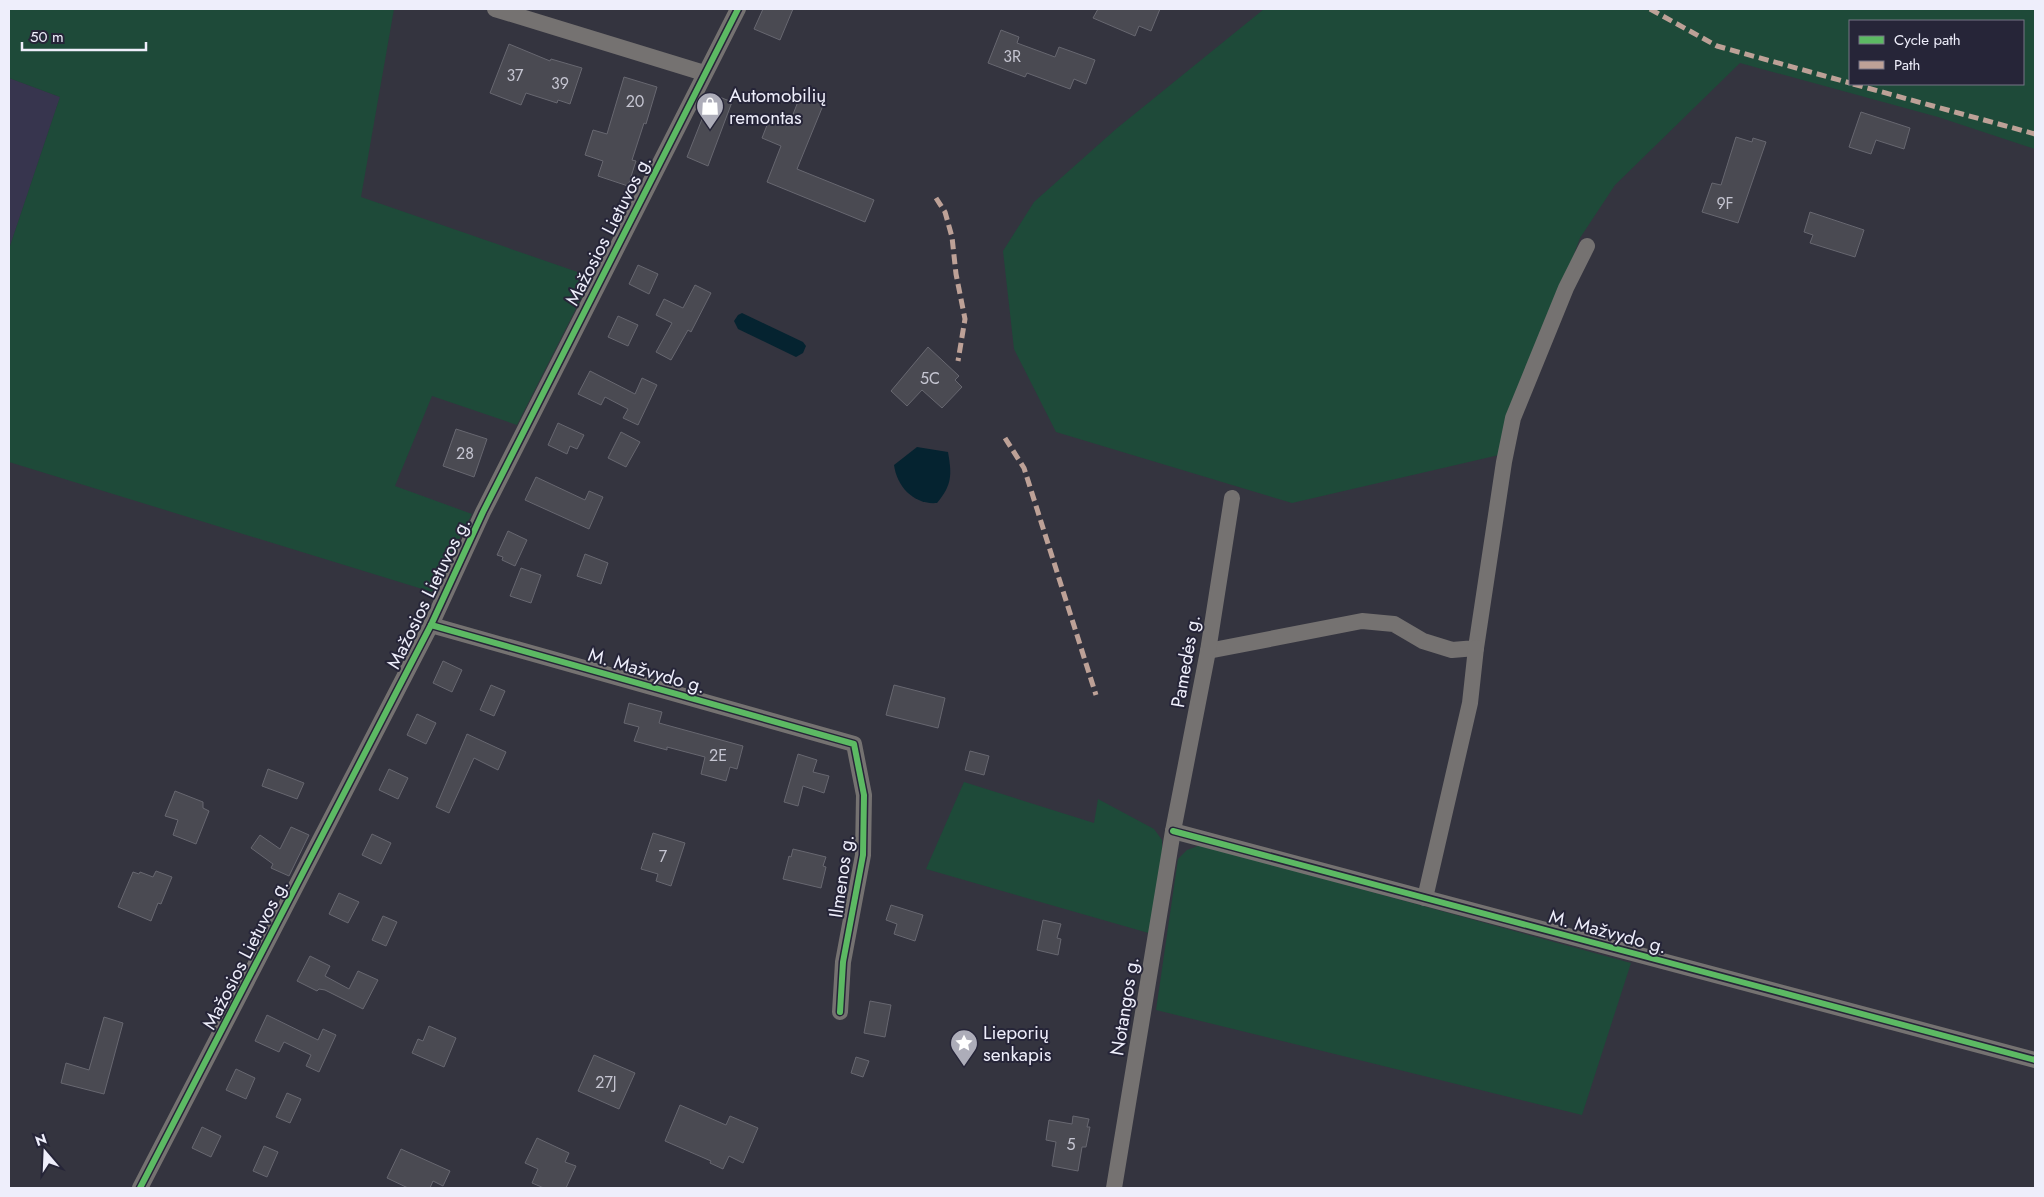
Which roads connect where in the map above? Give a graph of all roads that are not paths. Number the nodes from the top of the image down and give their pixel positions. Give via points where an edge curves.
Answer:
1 (496, 9) edge
2 (738, 9) edge
3 (704, 73) junction
4 (1587, 246) dead end
5 (1232, 498) dead end
6 (431, 625) junction
7 (1476, 648) junction
8 (1208, 651) junction
9 (854, 744) joint
10 (1173, 831) junction
11 (1425, 898) junction
12 (840, 1012) dead end
13 (2035, 1060) edge
14 (140, 1188) edge
15 (1114, 1188) edge

1 - 3 street
2 - 3 street, Mažosios Lietuvos g.
3 - 6 street, Mažosios Lietuvos g. via 483,512
4 - 7 street via 1566,288 1513,418
5 - 8 street, Pamedės g.
6 - 9 street, M. Mažvydo g.
6 - 14 street, Mažosios Lietuvos g.
7 - 8 street via 1452,650 1423,641 1394,624 1362,621
7 - 11 street via 1470,702
8 - 10 street, Pamedės g.
9 - 12 street, Ilmenos g. via 864,795 864,855 843,962
10 - 11 street, M. Mažvydo g.
10 - 15 street, Notangos g.
11 - 13 street, M. Mažvydo g.

